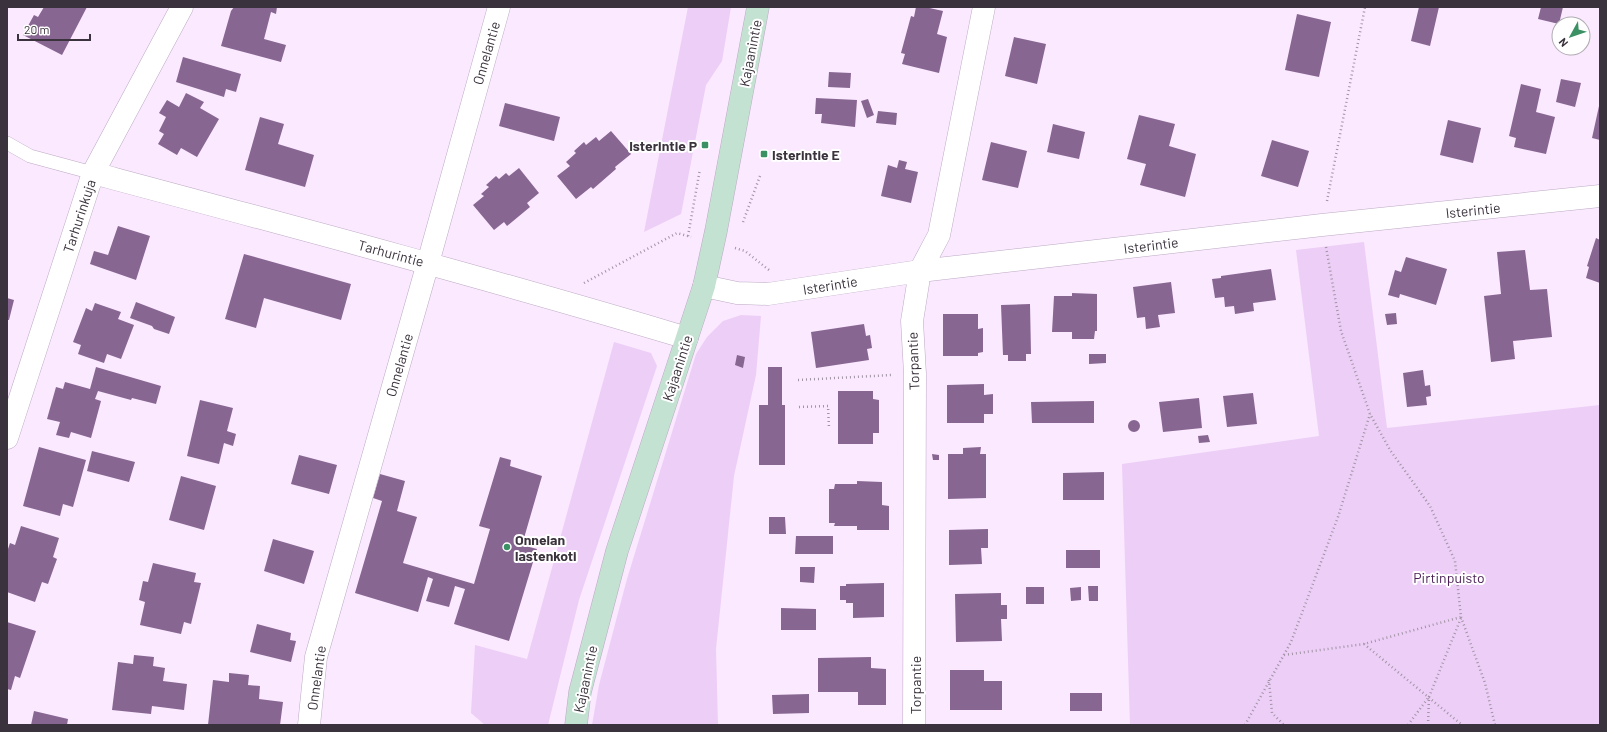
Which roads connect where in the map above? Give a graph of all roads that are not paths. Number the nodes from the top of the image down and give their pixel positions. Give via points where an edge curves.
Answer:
1 (182, 7) edge
2 (499, 7) edge
3 (758, 7) edge
4 (984, 7) edge
5 (7, 143) edge
6 (93, 173) junction
7 (1600, 196) edge
8 (428, 263) junction
9 (920, 271) junction
10 (704, 286) junction
11 (687, 338) junction
12 (7, 438) edge
13 (309, 725) edge
14 (576, 725) edge
15 (914, 725) edge

1 - 6 street, Tarhurinkuja
2 - 8 street, Onnelantie
3 - 10 main road, Kajaanintie
4 - 9 street, Torpantie via 939,235
5 - 6 lane via 30,156
6 - 8 street, Tarhurintie
6 - 12 street, Tarhurinkuja
7 - 9 street, Isterintie
8 - 11 street, Tarhurintie
8 - 13 street, Onnelantie via 316,657
9 - 10 street, Isterintie via 768,294 737,293
9 - 15 street, Torpantie via 912,321 915,374
10 - 11 main road, Kajaanintie
11 - 14 main road, Kajaanintie via 617,551 580,692

